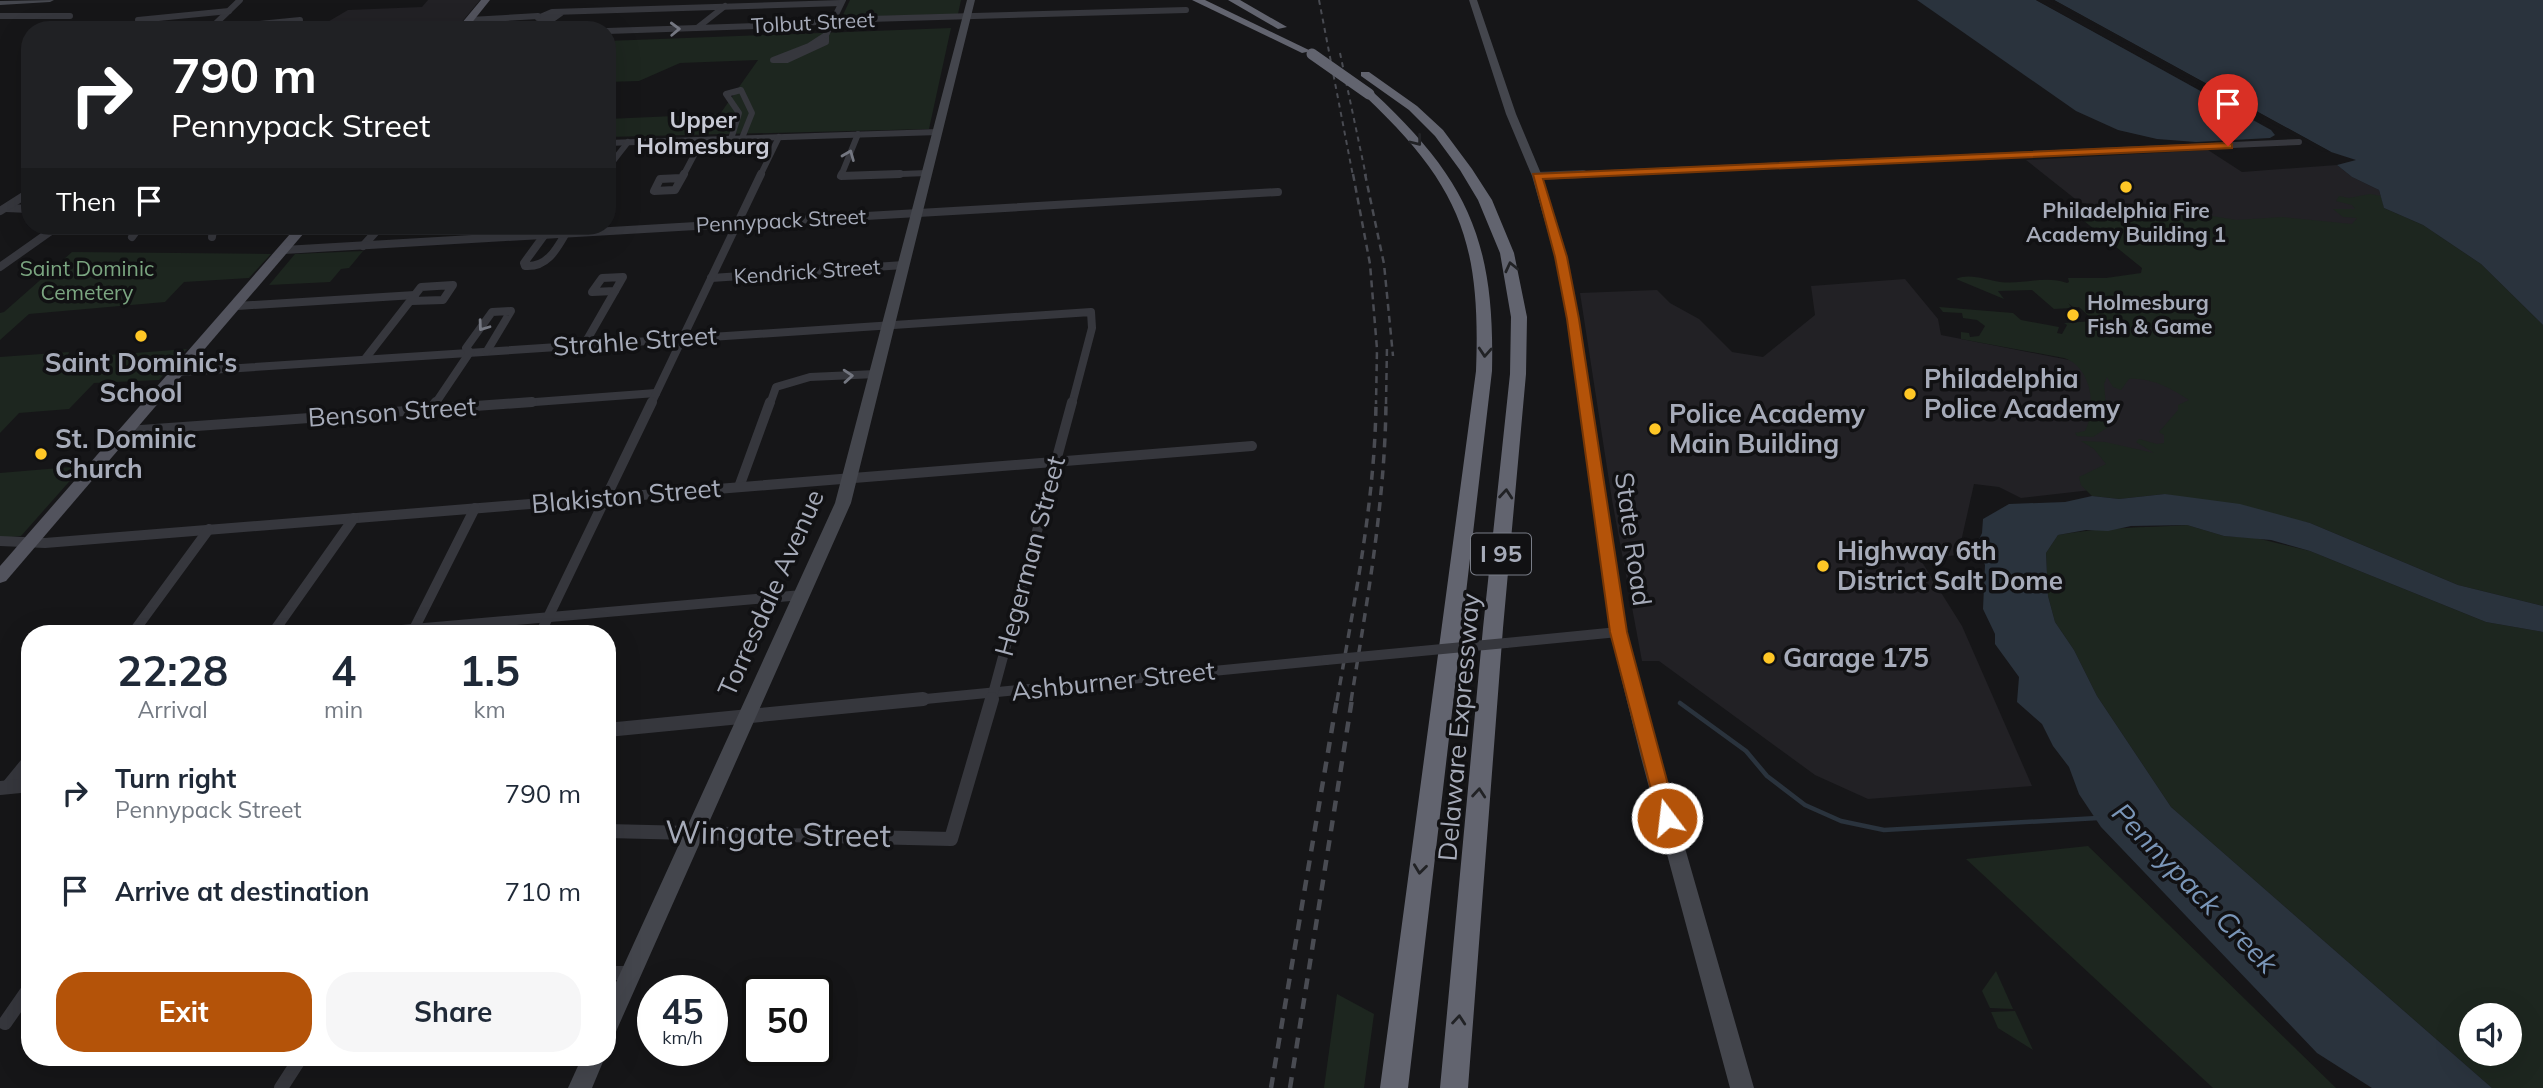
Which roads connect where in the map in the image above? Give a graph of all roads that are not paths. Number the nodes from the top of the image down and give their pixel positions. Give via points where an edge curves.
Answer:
1 (20, 0) edge
2 (50, 0) edge
3 (240, 0) edge
4 (486, 0) edge
5 (730, 0) edge
6 (971, 0) edge
7 (1197, 0) edge
8 (1209, 0) edge
9 (1233, 0) edge
10 (1473, 0) edge
11 (0, 1) edge
12 (842, 2) edge
13 (1264, 2) dead end
14 (183, 6) dead end
15 (724, 7) junction
16 (1186, 10) dead end
17 (229, 11) junction
18 (561, 13) junction
19 (172, 15) junction
20 (0, 16) edge
21 (70, 16) dead end
22 (538, 16) junction
23 (967, 16) junction
24 (547, 19) joint
25 (138, 20) dead end
26 (300, 20) dead end
27 (470, 20) joint
28 (833, 20) junction
29 (218, 21) edge
30 (290, 21) edge
31 (697, 28) junction
32 (616, 31) edge
33 (826, 35) junction
34 (1309, 47) junction
35 (1359, 75) junction
36 (938, 132) junction
37 (858, 134) junction
38 (779, 137) junction
39 (742, 138) junction
40 (731, 139) junction
41 (702, 140) junction
42 (628, 142) junction
43 (2299, 142) dead end
44 (616, 143) edge
45 (616, 158) edge
46 (927, 173) junction
47 (1537, 176) junction
48 (681, 178) dead end
49 (1278, 192) dead end
50 (21, 197) edge
51 (2, 209) edge
52 (21, 209) edge
53 (917, 213) junction
54 (737, 223) junction
55 (616, 228) edge
56 (45, 235) edge
57 (296, 235) edge
58 (373, 235) edge
59 (544, 235) joint
60 (564, 235) edge
61 (363, 246) junction
62 (284, 250) junction
63 (904, 265) junction
64 (0, 267) edge
65 (711, 278) junction
66 (615, 291) dead end
67 (236, 306) junction
68 (1091, 312) joint
69 (888, 325) junction
70 (682, 338) junction
71 (584, 345) junction
72 (487, 351) junction
73 (470, 352) junction
74 (365, 359) junction
75 (179, 372) junction
76 (876, 374) junction
77 (656, 393) junction
78 (431, 409) junction
79 (127, 431) junction
80 (1252, 446) dead end
81 (1055, 462) junction
82 (849, 478) junction
83 (739, 487) junction
84 (605, 498) junction
85 (475, 508) junction
86 (354, 518) junction
87 (209, 529) junction
88 (0, 541) edge
89 (31, 541) junction
90 (0, 577) edge
91 (802, 595) junction
92 (550, 617) junction
93 (139, 625) edge
94 (278, 625) edge
95 (416, 625) edge
96 (472, 625) edge
97 (545, 625) edge
98 (1618, 632) junction
99 (993, 693) junction
100 (747, 716) junction
101 (616, 729) edge
102 (21, 770) edge
103 (4, 788) edge
104 (616, 831) edge
105 (696, 832) junction
106 (949, 839) joint
107 (616, 973) edge
108 (631, 973) junction
109 (21, 1000) edge
110 (616, 1007) edge
111 (5, 1023) dead end
112 (295, 1066) edge
113 (590, 1066) edge
114 (281, 1088) edge
115 (580, 1088) edge
116 (1394, 1088) edge
117 (1454, 1088) edge
118 (1742, 1088) edge

1 - 11 main road
2 - 11 main road
3 - 17 street
4 - 27 main road
5 - 15 street
6 - 23 main road, Torresdale Avenue
7 - 34 highway
8 - 34 highway, Delaware Expressway / I 95
9 - 34 highway, Delaware Expressway / I 95
10 - 47 main road, State Road via 1510,114
12 - 15 street
12 - 28 street
13 - 34 highway
14 - 19 street
15 - 18 street
15 - 31 street
16 - 23 street, Tolbut Street
17 - 19 street
17 - 29 street
18 - 22 street
18 - 24 street
19 - 25 street
20 - 21 street
22 - 24 street
22 - 27 street
23 - 28 street, Tolbut Street
23 - 36 main road, Torresdale Avenue
26 - 30 street
28 - 31 street, Tolbut Street
28 - 33 street
32 -> 31 street, Tolbut Street
33 - 33 street via 809,46 774,60 783,62 809,51 828,39
34 - 35 highway, Delaware Expressway / I 95, bridge
34 - 35 highway, Delaware Expressway / I 95
35 -> 116 highway, Delaware Expressway / I 95 via 1405,125 1458,201 1480,266 1486,328
117 -> 35 highway, Delaware Expressway / I 95 via 1518,374 1519,317 1503,240 1466,169 1413,108
36 - 37 street
36 - 46 main road, Torresdale Avenue
37 - 38 street
46 -> 37 street via 841,176
38 - 39 street
38 - 54 street
39 - 40 street
39 - 40 street via 752,113 741,90 734,90 726,94 739,113
40 - 41 street
41 - 42 street
41 - 48 street
42 - 44 street
42 - 45 street
43 - 47 street
46 - 53 main road, Torresdale Avenue
47 - 98 main road, State Road via 1573,319
49 - 53 street, Pennypack Street
50 - 51 street
51 - 52 street
53 - 54 street, Pennypack Street
53 - 63 main road, Torresdale Avenue
54 - 55 street, Pennypack Street
54 - 65 street
56 - 64 street
57 - 62 main road
58 - 61 street
59 - 60 street via 524,267 545,262
59 - 61 street, Pennypack Street
61 - 62 street, Pennypack Street
62 - 67 main road
63 - 65 street, Kendrick Street
63 - 69 main road, Torresdale Avenue
65 - 70 street
66 - 71 street
67 - 74 street via 414,298
67 - 75 main road
68 - 69 street, Strahle Street
68 - 81 street, Hegerman Street via 1092,328
69 - 70 street, Strahle Street
69 - 76 main road, Torresdale Avenue
70 - 71 street, Strahle Street
70 - 77 street
71 - 72 street, Strahle Street
72 - 73 street, Strahle Street
72 -> 73 street via 512,311 492,312 467,348
73 - 74 street, Strahle Street
73 - 78 street
74 - 75 street, Strahle Street
75 - 79 main road
76 - 82 main road, Torresdale Avenue
83 -> 76 street via 773,391 781,384
77 - 78 street, Benson Street
77 - 84 street
78 - 79 street, Benson Street
79 - 89 main road
80 - 81 street, Blakiston Street
81 - 82 street, Blakiston Street
81 - 99 street, Hegerman Street
82 - 83 street, Blakiston Street
82 - 91 main road, Torresdale Avenue via 839,514
83 - 84 street, Blakiston Street
84 - 85 street, Blakiston Street
84 - 92 street
85 - 86 street, Blakiston Street
85 - 95 street
86 - 87 street, Blakiston Street
86 - 94 street
87 - 89 street, Blakiston Street
87 - 93 street
88 - 89 street, Blakiston Street
89 - 90 main road
91 - 92 street
91 - 100 main road, Torresdale Avenue
92 - 96 street
92 - 97 street
98 - 99 street, Ashburner Street, bridge
98 - 118 main road, State Road
99 - 100 street, Ashburner Street
99 - 106 street, Hegerman Street
100 - 101 street, Ashburner Street
100 - 105 main road, Torresdale Avenue
102 - 103 street
104 - 105 street, Wingate Street
105 - 106 street, Wingate Street
105 - 108 main road, Torresdale Avenue
107 - 108 street
108 - 110 main road, Torresdale Avenue
109 - 111 street
112 - 114 street
113 - 115 main road

